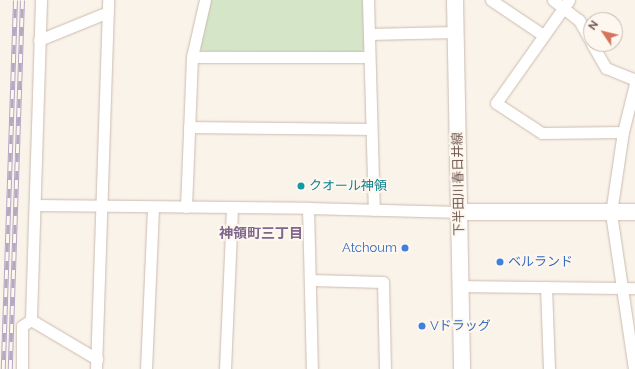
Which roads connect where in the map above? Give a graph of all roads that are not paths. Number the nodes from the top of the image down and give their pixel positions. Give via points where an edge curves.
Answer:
1 (41, 0) edge
2 (108, 0) edge
3 (205, 0) edge
4 (368, 0) edge
5 (455, 0) edge
6 (491, 0) edge
7 (553, 0) edge
8 (566, 3) edge
9 (108, 12) junction
10 (583, 27) edge
11 (456, 32) junction
12 (369, 34) junction
13 (543, 35) junction
14 (39, 40) junction
15 (597, 52) edge
16 (192, 57) junction
17 (369, 57) junction
18 (635, 80) edge
19 (635, 85) edge
20 (189, 127) junction
21 (371, 129) junction
22 (623, 132) junction
23 (35, 205) junction
24 (102, 207) junction
25 (152, 207) junction
26 (186, 207) junction
27 (232, 208) junction
28 (308, 208) junction
29 (374, 210) junction
30 (460, 212) junction
31 (635, 212) edge
32 (611, 213) junction
33 (311, 280) junction
34 (460, 286) junction
35 (546, 287) junction
36 (635, 288) edge
37 (621, 289) junction
38 (31, 320) junction
39 (634, 363) edge
40 (96, 364) edge
41 (22, 369) edge
42 (146, 369) edge
43 (225, 369) edge
44 (312, 369) edge
45 (385, 369) edge
46 (462, 369) edge
47 (549, 369) edge

1 - 14 street
2 - 9 street
3 - 16 street
4 - 12 street
5 - 11 main road, 下半田川春日井線
6 - 13 street
7 - 8 street
8 - 10 street
8 - 13 street
9 - 14 street
9 - 24 street
11 - 12 street
11 - 30 main road, 下半田川春日井線
12 - 17 street
13 - 22 street via 496,103 542,133
14 - 23 street
15 - 18 street via 606,68
16 - 17 street
16 - 20 street
17 - 21 street
19 - 22 street
20 - 21 street
20 - 26 street
21 - 29 street
22 - 32 street
23 - 24 street
23 - 38 street
24 - 25 street
24 - 40 street
25 - 26 street
25 - 42 street
26 - 27 street
27 - 28 street
27 - 43 street
28 - 29 street
28 - 33 street
29 - 30 street
30 - 32 main road
30 - 34 main road, 下半田川春日井線
31 - 32 main road
32 - 37 street
33 - 44 street
33 - 45 street via 383,282
34 - 35 street
34 - 46 main road, 下半田川春日井線
35 - 37 street
35 - 47 street
36 - 37 street
37 - 39 street
38 - 40 street
38 - 41 street via 22,326

